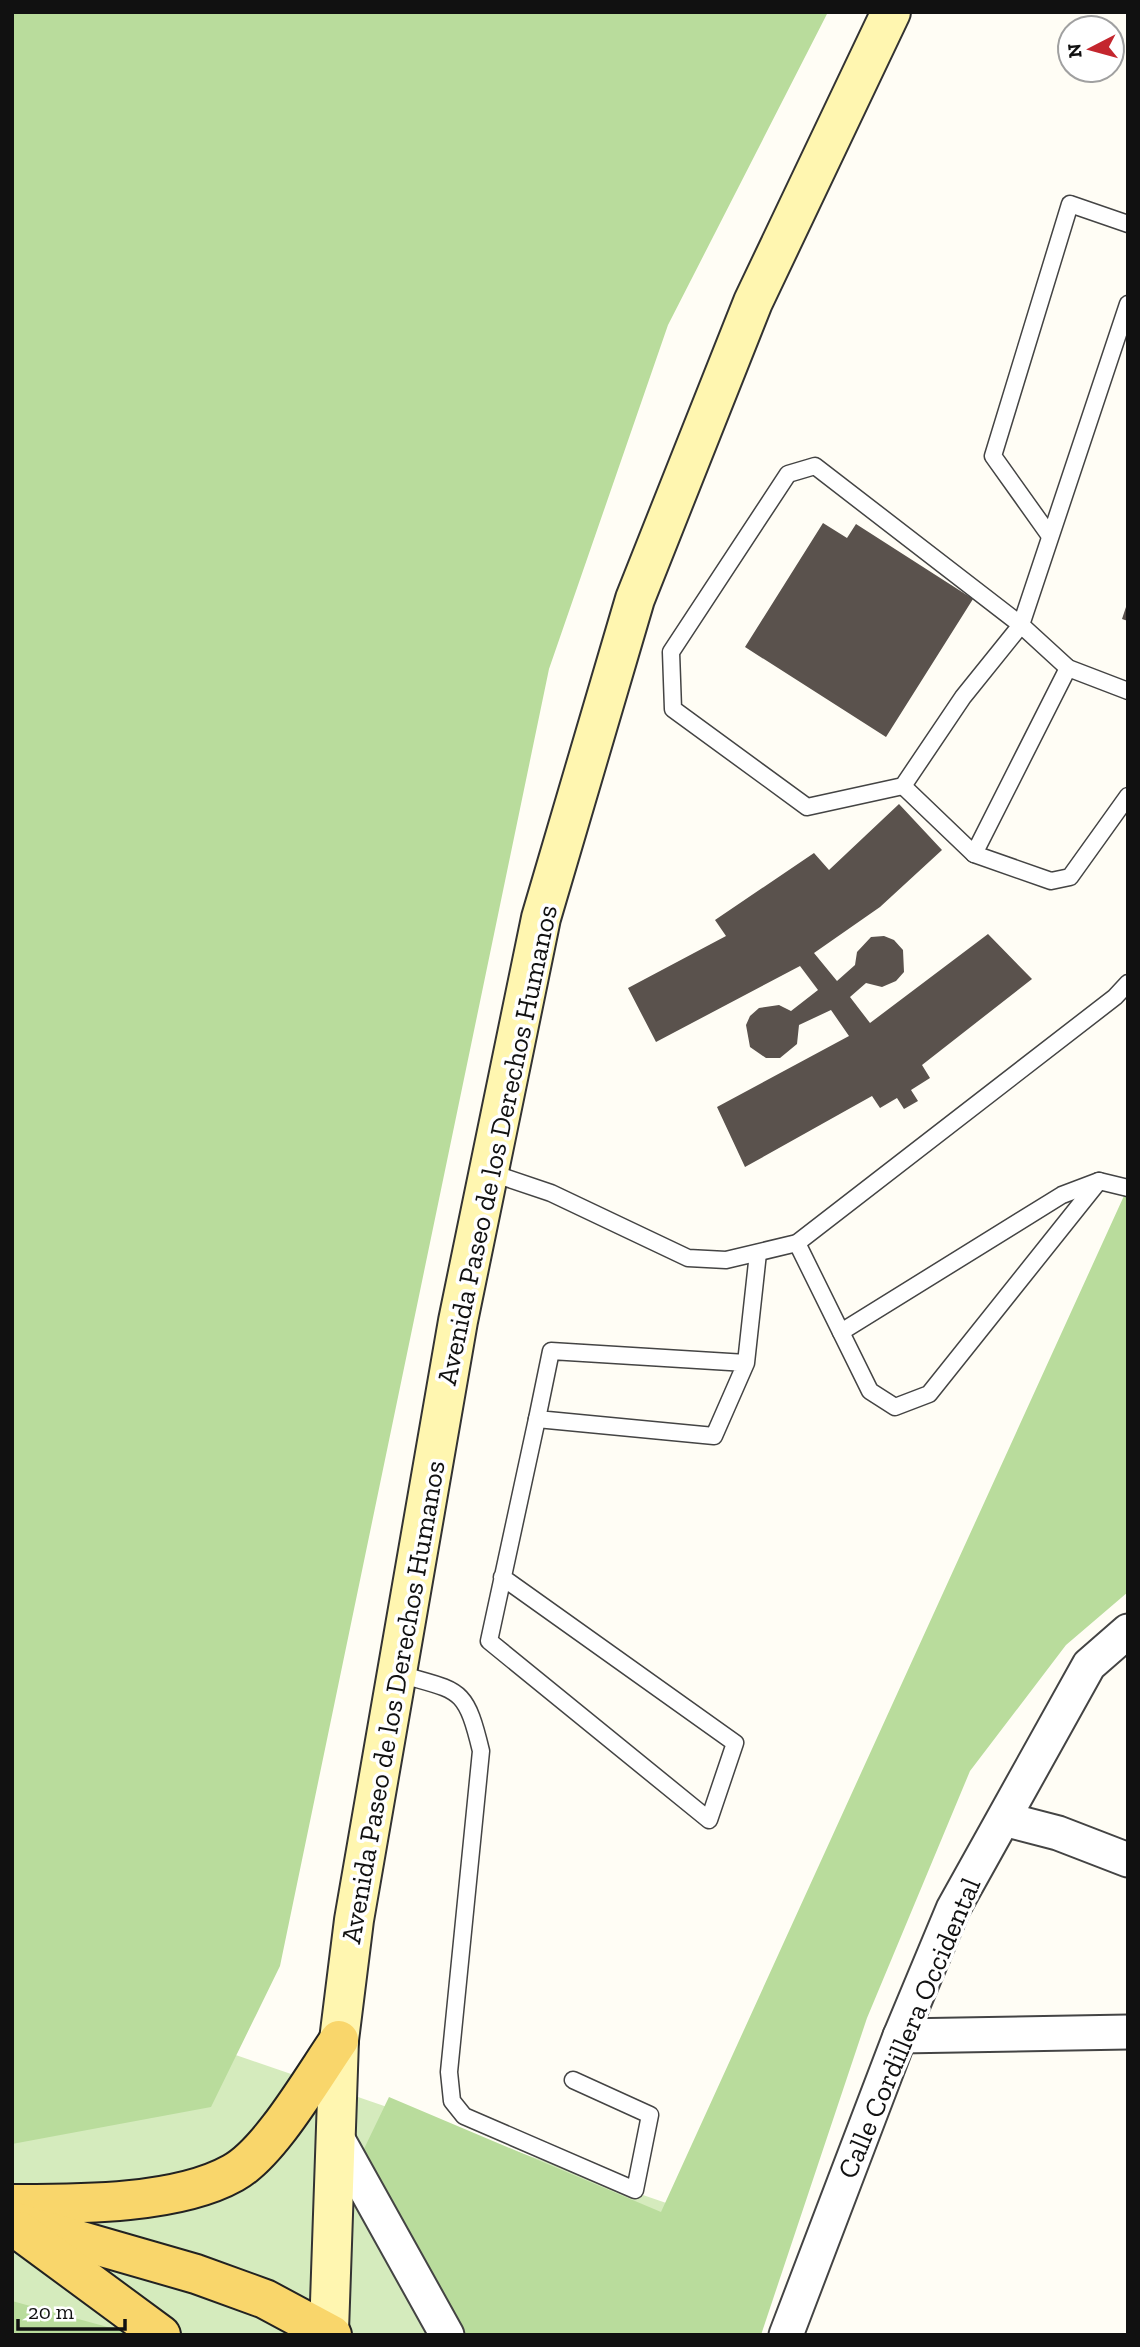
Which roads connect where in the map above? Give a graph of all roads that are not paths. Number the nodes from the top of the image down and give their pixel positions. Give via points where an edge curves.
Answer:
1 (891, 12) edge
2 (1128, 224) edge
3 (1128, 304) edge
4 (1049, 536) junction
5 (1021, 625) junction
6 (1068, 668) junction
7 (1128, 691) edge
8 (903, 786) junction
9 (1128, 796) edge
10 (974, 854) junction
11 (1128, 983) edge
12 (489, 1172) junction
13 (1099, 1181) junction
14 (1128, 1188) edge
15 (797, 1243) junction
16 (758, 1253) junction
17 (841, 1332) junction
18 (746, 1363) junction
19 (537, 1419) junction
20 (502, 1577) junction
21 (1128, 1631) edge
22 (396, 1673) junction
23 (1004, 1819) junction
24 (1128, 1860) edge
25 (1128, 2032) edge
26 (900, 2036) junction
27 (339, 2040) junction
28 (573, 2080) dead end
29 (335, 2134) junction
30 (12, 2204) edge
31 (12, 2223) edge
32 (330, 2334) edge
33 (161, 2335) edge
34 (446, 2335) edge
35 (786, 2335) edge

1 - 12 main road, Avenida Paseo de los Derechos Humanos via 753,302 635,599 541,918
2 - 4 lane via 1070,204 993,456
3 - 4 lane
4 - 5 lane
5 - 6 lane
5 - 8 lane via 963,697
5 - 8 lane via 815,466 788,474 671,652 673,709 807,807
6 - 7 lane
6 - 10 lane
8 - 10 lane
9 - 10 lane via 1070,877 1051,881
11 - 15 lane
12 - 16 lane via 551,1193 688,1258 726,1261
12 - 22 main road, Avenida Paseo de los Derechos Humanos
13 - 14 lane
13 - 17 lane via 1062,1195
13 - 17 lane via 929,1394 895,1407 870,1391
15 - 16 lane
15 - 17 lane
16 - 18 lane
18 - 19 lane via 714,1436
18 - 19 lane via 551,1350
19 - 20 lane
20 - 20 lane via 735,1743 709,1820 489,1641
21 - 23 street, Calle Cordillera Occidental via 1090,1665
22 - 27 main road, Avenida Paseo de los Derechos Humanos via 354,1920
22 - 28 lane via 455,1691 471,1709 481,1751 449,2072 452,2101 464,2116 635,2190 650,2115
23 - 24 street via 1058,1833
23 - 26 street, Calle Cordillera Occidental via 953,1909
25 - 26 street
26 - 35 street, Calle Cordillera Occidental
27 - 29 main road, Avenida Paseo de los Derechos Humanos
27 - 30 main road via 263,2147 234,2173 181,2192 82,2204
29 - 32 main road, Avenida Paseo de los Derechos Humanos
29 - 34 street
31 - 32 main road via 208,2278 265,2299
31 - 33 main road

